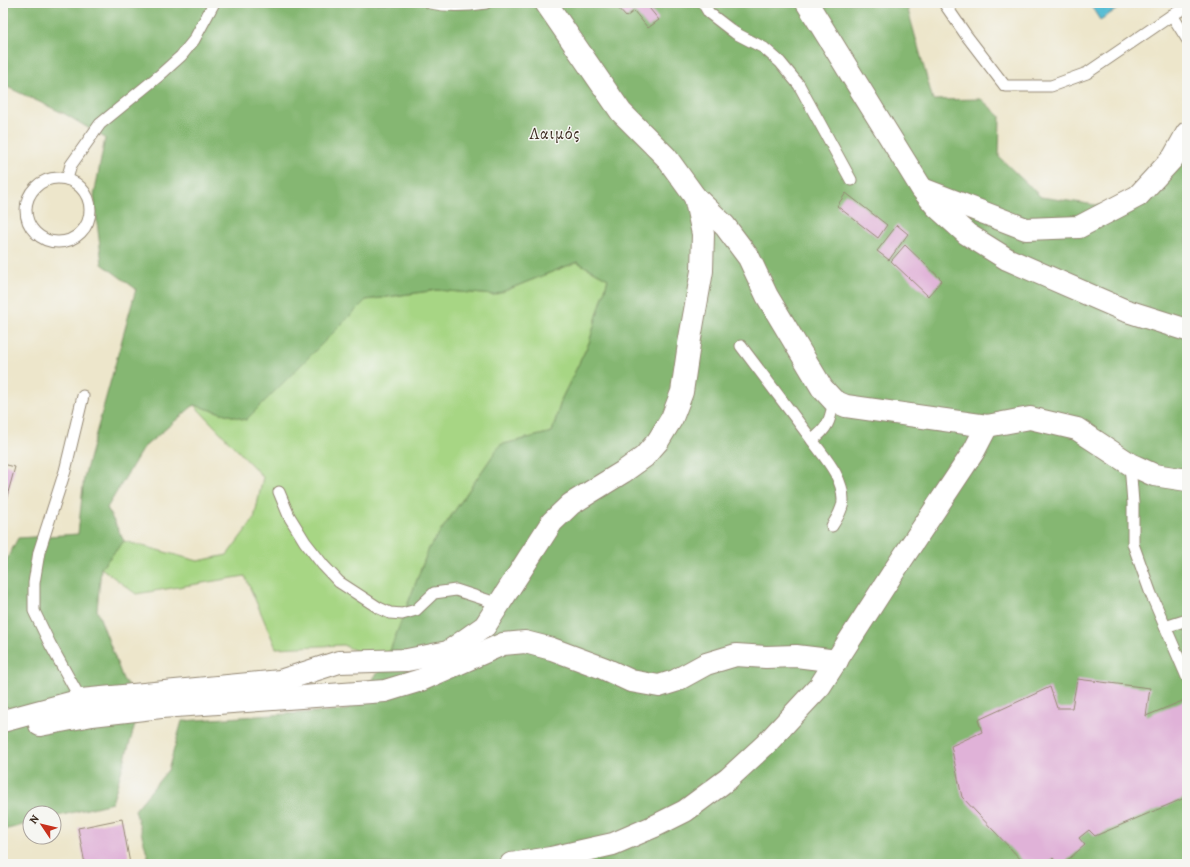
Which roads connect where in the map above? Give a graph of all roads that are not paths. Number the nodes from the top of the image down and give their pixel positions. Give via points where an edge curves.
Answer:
1 (214, 3) edge
2 (430, 3) edge
3 (486, 3) edge
4 (546, 3) edge
5 (703, 3) edge
6 (807, 3) edge
7 (944, 3) edge
8 (1187, 7) edge
9 (1172, 15) junction
10 (1187, 39) edge
11 (1187, 133) edge
12 (67, 178) junction
13 (851, 180) dead end
14 (922, 189) junction
15 (695, 197) junction
16 (1187, 330) edge
17 (741, 346) dead end
18 (83, 396) dead end
19 (834, 401) junction
20 (987, 426) junction
21 (812, 440) junction
22 (1130, 464) junction
23 (1187, 480) edge
24 (279, 492) dead end
25 (832, 526) dead end
26 (499, 604) junction
27 (1187, 620) edge
28 (1165, 628) junction
29 (837, 661) junction
30 (1187, 677) edge
31 (81, 700) junction
32 (3, 721) edge
33 (3, 734) edge
34 (549, 861) edge
35 (511, 864) edge

1 - 12 lane via 194,40 181,56 100,124 71,164
2 - 3 lane via 445,6
4 - 15 street via 621,112 666,156
5 - 13 lane via 709,13 735,33 764,48 780,62 799,85
6 - 14 street
7 - 9 lane via 1005,86 1051,86 1087,73
8 - 9 lane
9 - 10 lane
11 - 14 street via 1173,158 1138,196 1079,227 1026,229
12 - 12 lane via 85,192 90,204 90,216 85,228 76,237 64,242 52,242 39,236 29,226 25,213 27,199 35,187 44,180 55,177
14 - 16 street via 968,234 1007,259 1124,310
15 - 19 street via 725,226 749,258 767,296 822,388
15 - 26 street via 703,234 702,271 682,392 672,418 658,442 644,457 571,504 552,522
17 - 21 lane
18 - 31 lane via 64,471 39,552 34,590 34,611
19 - 20 street via 846,406
19 - 21 lane via 830,421
20 - 22 street via 1030,418 1078,429
20 - 29 street via 974,451
21 - 25 lane via 836,475 841,488 843,501
22 - 23 street via 1154,475
22 - 28 lane via 1134,544
24 - 26 lane via 297,529 323,565 339,582 378,608 390,614 402,614 416,610 434,593 456,590
26 - 31 street via 485,626 448,652 407,660 339,662 280,681
27 - 28 lane
28 - 30 lane
29 - 33 street via 796,656 736,655 706,664 675,681 659,686 631,681 552,649 526,642 503,644 422,680 384,691 92,715
29 - 34 street via 820,686 766,744 686,811 613,844
31 - 32 street
34 - 35 street

